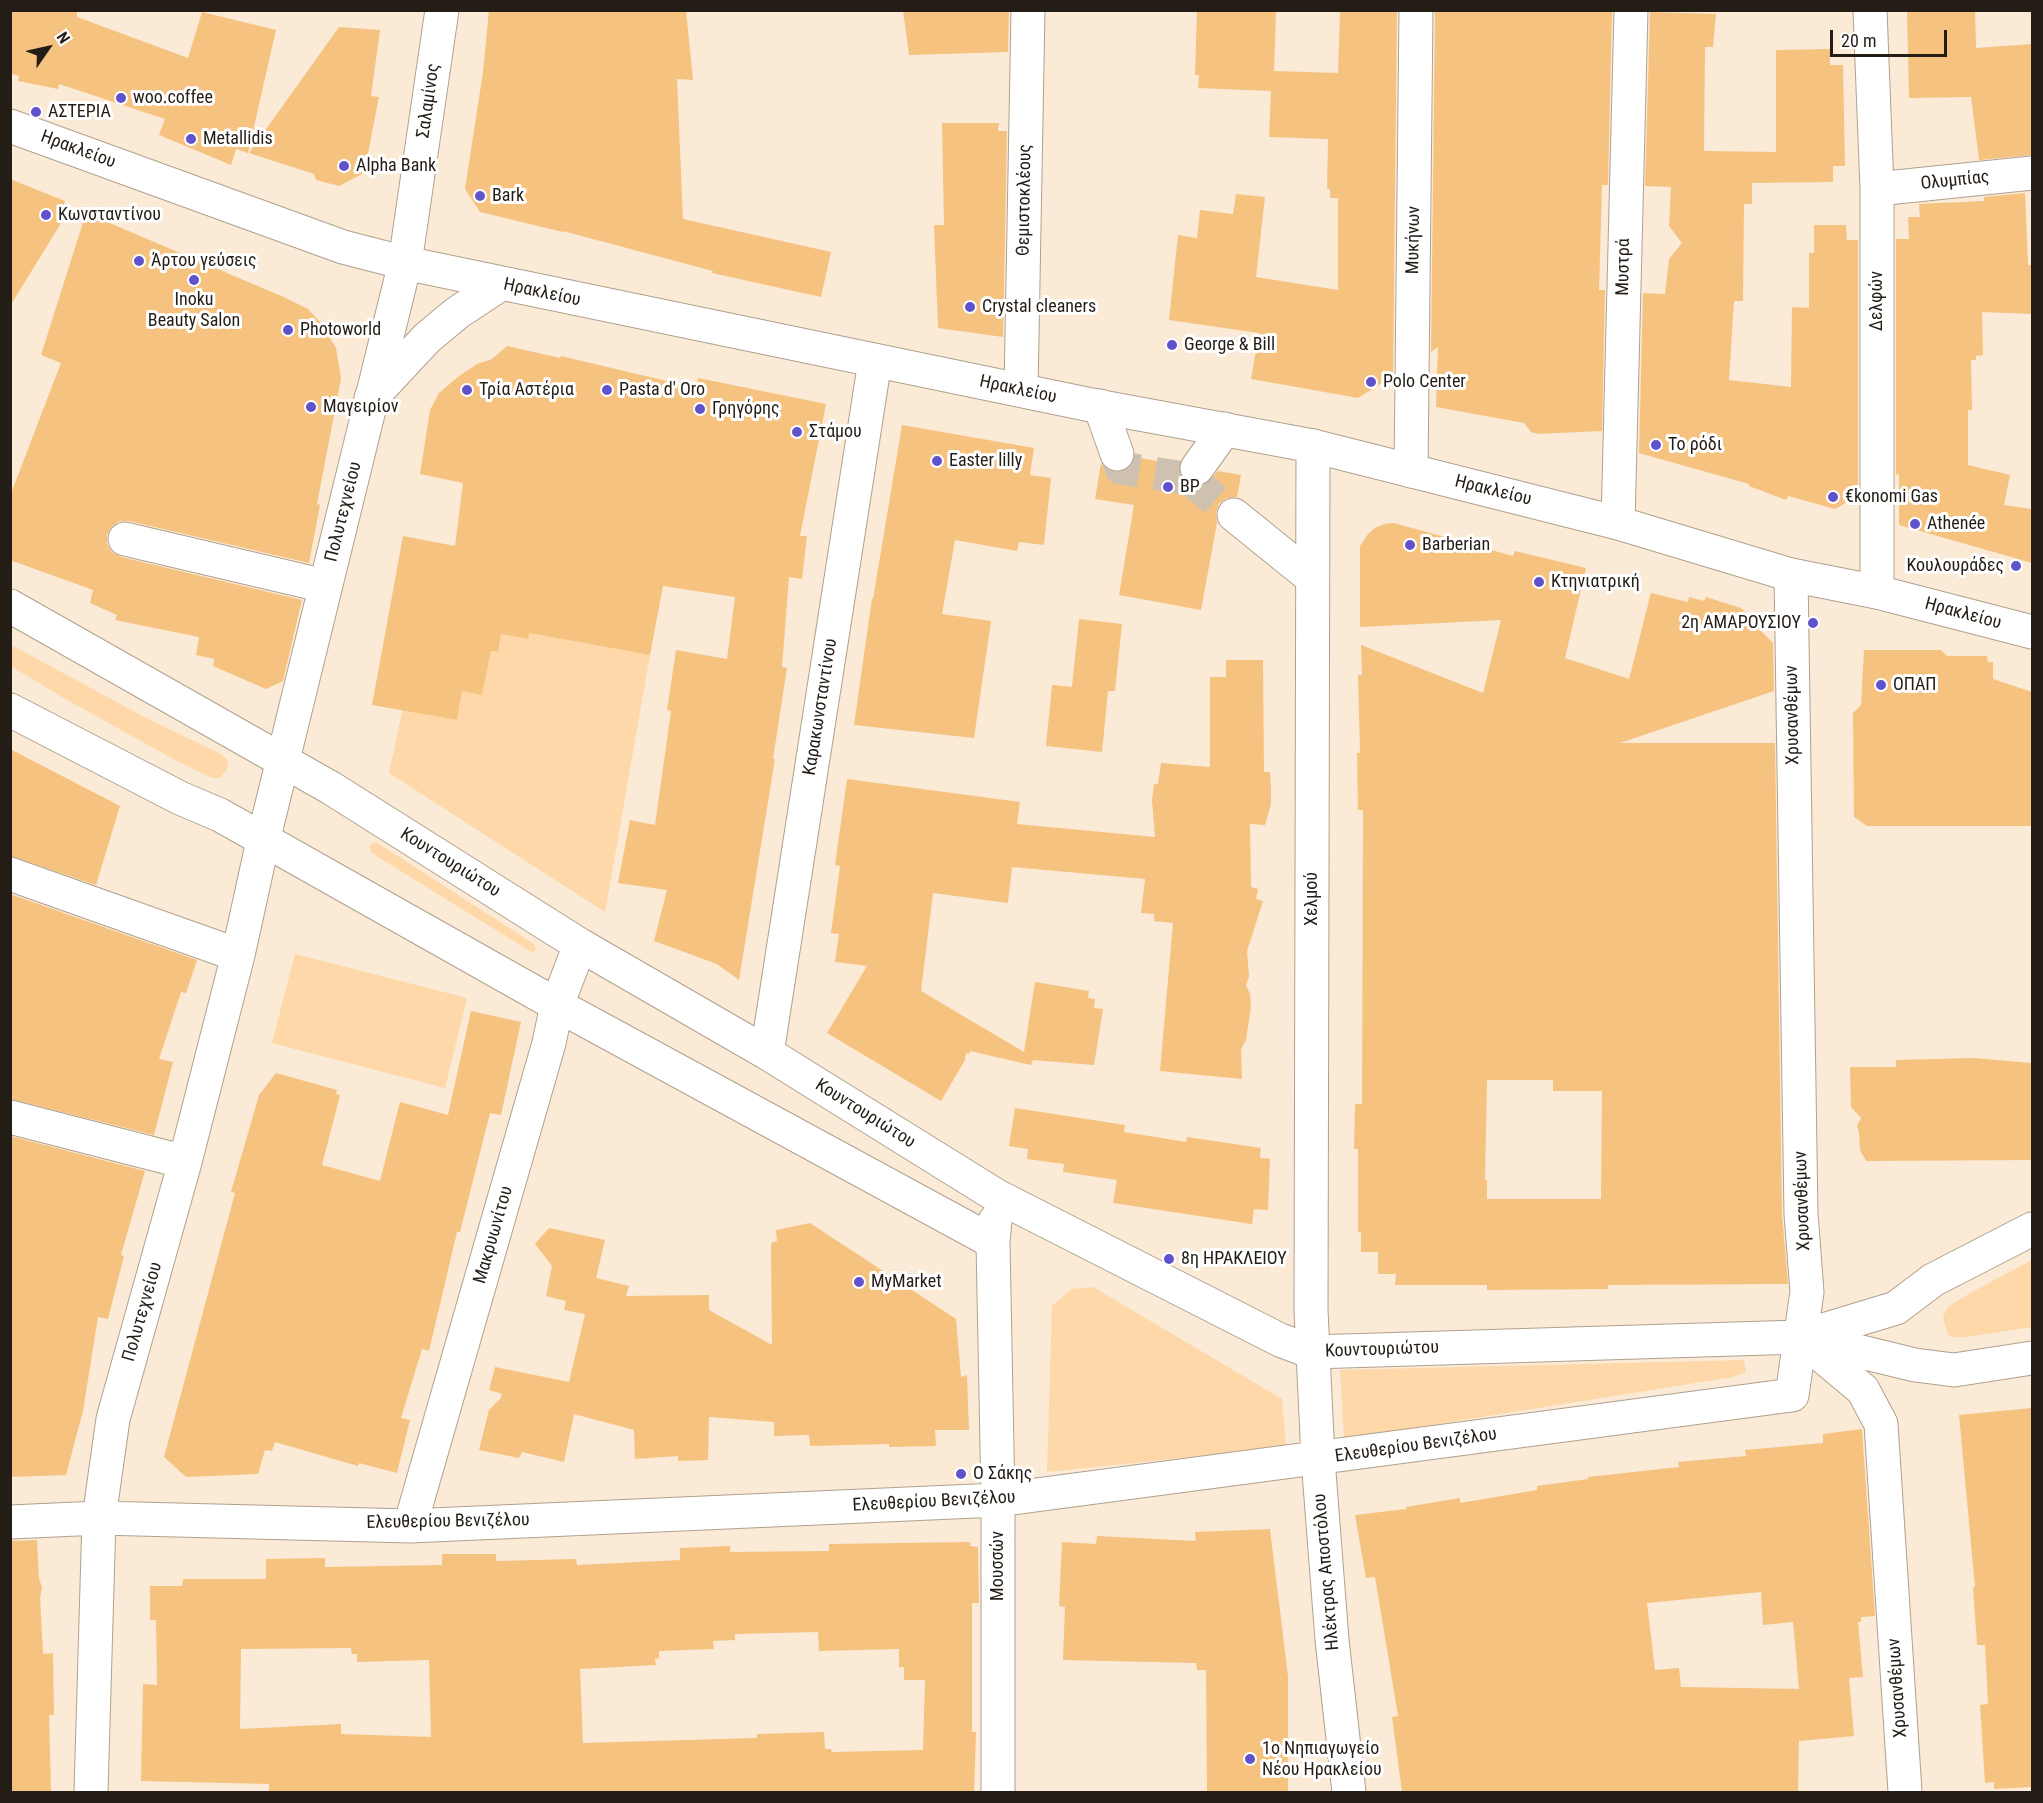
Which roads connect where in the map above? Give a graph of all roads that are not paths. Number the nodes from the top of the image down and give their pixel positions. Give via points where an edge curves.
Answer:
1 (442, 10) edge
2 (1028, 10) edge
3 (1416, 10) edge
4 (1631, 10) edge
5 (1870, 10) edge
6 (10, 126) edge
7 (2032, 173) edge
8 (1876, 189) junction
9 (405, 263) junction
10 (501, 284) junction
11 (875, 361) junction
12 (1021, 390) junction
13 (371, 398) junction
14 (1100, 406) junction
15 (1225, 429) junction
16 (1313, 446) junction
17 (1117, 454) tunnel mouth
18 (1197, 468) tunnel mouth
19 (1411, 471) junction
20 (1234, 514) tunnel mouth
21 (1618, 523) junction
22 (125, 539) dead end
23 (1791, 575) junction
24 (1312, 578) junction
25 (326, 586) junction
26 (1877, 592) junction
27 (10, 606) edge
28 (2032, 632) edge
29 (10, 710) edge
30 (283, 760) junction
31 (263, 841) junction
32 (10, 874) edge
33 (580, 945) junction
34 (238, 955) junction
35 (557, 1005) junction
36 (767, 1053) junction
37 (10, 1117) edge
38 (184, 1162) junction
39 (997, 1196) junction
40 (2032, 1229) edge
41 (993, 1242) junction
42 (1800, 1337) junction
43 (1312, 1352) junction
44 (2032, 1358) edge
45 (1318, 1459) junction
46 (998, 1500) junction
47 (99, 1518) junction
48 (10, 1522) edge
49 (410, 1526) junction
50 (91, 1792) edge
51 (998, 1792) edge
52 (1349, 1792) edge
53 (1905, 1792) edge

1 - 9 street, Σαλαμίνος
2 - 12 street, Θεμιστοκλέους
3 - 19 street, Μυκήνων
4 - 21 street, Μυστρά
5 - 8 street, Δελφών
6 - 9 street, Ηρακλείου via 343,246
7 - 8 street, Ολυμπίας
8 - 26 street, Δελφών
9 - 10 street, Ηρακλείου
9 - 13 street, Πολυτεχνείου
10 - 11 street, Ηρακλείου
10 - 13 street via 427,338
11 - 12 street, Ηρακλείου
11 - 36 street, Καρακωνσταντίνου
12 - 14 street, Ηρακλείου
13 - 25 street, Πολυτεχνείου
14 - 15 street, Ηρακλείου
14 - 17 street
15 - 16 street, Ηρακλείου
15 - 18 street
16 - 19 street, Ηρακλείου
16 - 24 street, Χελμού
19 - 21 street, Ηρακλείου
20 - 24 street
21 - 23 street, Ηρακλείου
22 - 25 street
23 - 26 street, Ηρακλείου
23 - 42 street, Χρυσανθέμων via 1801,1202 1807,1292
24 - 43 street, Χελμού
25 - 30 street, Πολυτεχνείου
26 - 28 street, Ηρακλείου
27 - 30 street, Κουντουριώτου
29 - 31 street via 220,815
30 - 31 street, Πολυτεχνείου
30 - 33 street, Κουντουριώτου
31 - 34 street, Πολυτεχνείου
31 - 35 street
32 - 34 street
33 - 35 street, Μακρυωνίτου
33 - 36 street, Κουντουριώτου
34 - 38 street, Πολυτεχνείου
35 - 41 street
35 - 49 street, Μακρυωνίτου
36 - 39 street, Κουντουριώτου
37 - 38 street
38 - 47 street, Πολυτεχνείου via 112,1419
39 - 41 street, Μουσσών
39 - 43 street, Κουντουριώτου via 1280,1340
40 - 42 street via 1933,1280 1896,1308
41 - 46 street, Μουσσών
42 - 43 street, Κουντουριώτου
42 - 44 street via 1915,1365 1954,1370
42 - 45 street, Ελευθερίου Βενιζέλου via 1792,1395
42 - 53 street, Χρυσανθέμων via 1863,1390 1881,1424
43 - 45 street, Ηλέκτρας Αποστόλου
45 - 46 street, Ελευθερίου Βενιζέλου
45 - 52 street, Ηλέκτρας Αποστόλου
46 - 49 street, Ελευθερίου Βενιζέλου
46 - 51 street, Μουσσών
47 - 48 street, Ελευθερίου Βενιζέλου
47 - 49 street, Ελευθερίου Βενιζέλου
47 - 50 street, Πολυτεχνείου

